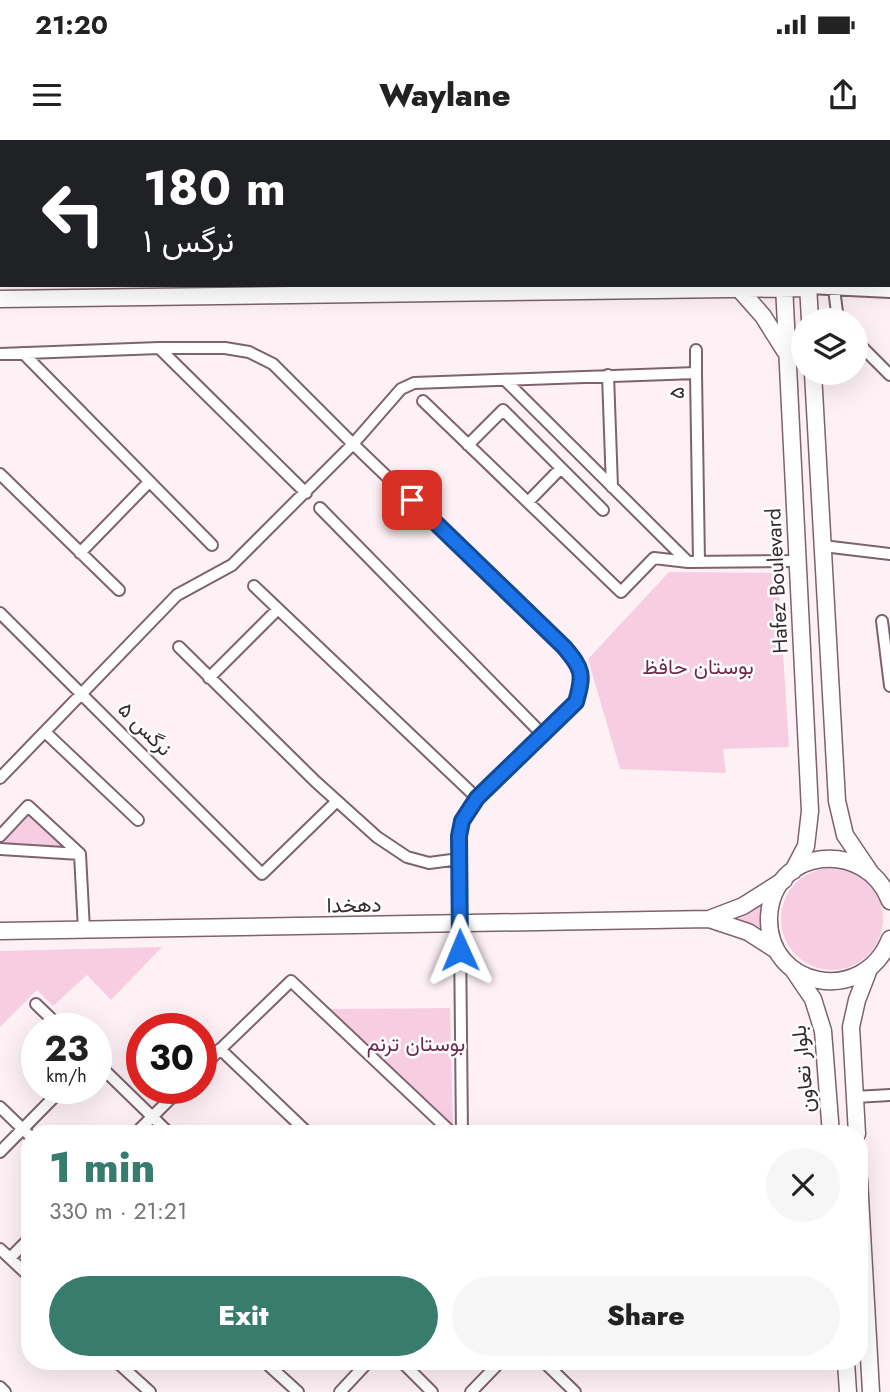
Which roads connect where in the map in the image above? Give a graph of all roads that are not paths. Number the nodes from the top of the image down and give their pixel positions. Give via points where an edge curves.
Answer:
1 (784, 287) edge
2 (808, 287) edge
3 (411, 289) edge
4 (739, 289) junction
5 (834, 289) junction
6 (890, 292) edge
7 (0, 299) edge
8 (809, 308) edge
9 (836, 308) edge
10 (159, 348) junction
11 (696, 350) dead end
12 (23, 352) junction
13 (868, 353) edge
14 (0, 354) edge
15 (787, 354) junction
16 (696, 373) junction
17 (608, 375) junction
18 (890, 375) edge
19 (506, 381) junction
20 (814, 385) edge
21 (423, 401) dead end
22 (353, 444) junction
23 (468, 445) junction
24 (561, 468) junction
25 (0, 474) edge
26 (149, 482) junction
27 (612, 487) junction
28 (306, 493) junction
29 (528, 502) junction
30 (320, 508) dead end
31 (603, 510) dead end
32 (212, 545) dead end
33 (823, 545) junction
34 (80, 553) junction
35 (890, 554) edge
36 (797, 561) junction
37 (694, 562) junction
38 (254, 586) dead end
39 (119, 590) dead end
40 (278, 609) junction
41 (0, 613) edge
42 (882, 621) dead end
43 (179, 647) dead end
44 (209, 678) junction
45 (890, 686) edge
46 (83, 695) junction
47 (46, 732) junction
48 (542, 734) junction
49 (0, 778) edge
50 (477, 798) junction
51 (337, 801) junction
52 (138, 820) dead end
53 (0, 836) edge
54 (0, 849) edge
55 (80, 854) junction
56 (459, 859) junction
57 (870, 872) junction
58 (788, 875) junction
59 (886, 889) edge
60 (890, 901) edge
61 (709, 919) junction
62 (460, 924) junction
63 (84, 930) junction
64 (0, 931) edge
65 (890, 939) edge
66 (778, 952) junction
67 (879, 961) edge
68 (790, 966) junction
69 (36, 1004) dead end
70 (45, 1013) edge
71 (220, 1049) junction
72 (217, 1052) edge
73 (112, 1078) edge
74 (890, 1095) edge
75 (855, 1097) junction
76 (50, 1104) edge
77 (165, 1104) edge
78 (0, 1107) edge
79 (152, 1117) junction
80 (32, 1125) edge
81 (144, 1125) edge
82 (160, 1125) edge
83 (300, 1125) edge
84 (443, 1125) edge
85 (462, 1125) edge
86 (830, 1125) edge
87 (857, 1125) edge
88 (21, 1127) edge
89 (21, 1136) edge
90 (0, 1152) edge
91 (21, 1247) edge
92 (0, 1249) edge
93 (9, 1258) junction
94 (21, 1269) edge
95 (868, 1325) edge
96 (126, 1370) edge
97 (274, 1370) edge
98 (361, 1370) edge
99 (410, 1370) edge
100 (492, 1370) edge
101 (552, 1370) edge
102 (847, 1370) edge
103 (0, 1387) edge
104 (872, 1390) edge
105 (5, 1392) edge
106 (150, 1392) edge
107 (298, 1392) edge
108 (340, 1392) edge
109 (432, 1392) edge
110 (471, 1392) edge
111 (575, 1392) edge
112 (848, 1392) edge

1 - 2 main road
1 - 4 main road
1 - 15 main road, Hafez Boulevard
2 - 5 street
2 - 8 main road
3 - 4 main road
3 - 7 main road
4 - 15 main road
5 - 6 street
5 - 9 street
10 - 12 street
10 - 22 street via 249,352 272,364
10 - 28 street
11 - 16 street
12 - 14 street
12 - 26 street
13 - 18 street
15 - 36 main road, Hafez Boulevard
16 - 17 street, ۵
16 - 37 street, ۵
17 - 19 street, ۵
17 - 27 street
19 - 22 street, ۵ via 406,386
19 - 27 street
20 - 33 main road
21 - 23 street
22 - 28 street, ۵
22 - 48 street via 580,665 582,681 576,702
23 - 24 street via 502,410
23 - 29 street
24 - 29 street
24 - 31 street
25 - 34 street
26 - 32 street
26 - 34 street
27 - 37 street
28 - 46 street, ۵ via 232,565 177,595
29 - 37 street via 621,592 654,558
30 - 48 street
33 - 35 street
33 - 57 main road via 837,801 845,835
34 - 39 street
36 - 37 street
36 - 58 main road, Hafez Boulevard via 810,811 806,846
38 - 40 street
40 - 44 street
40 - 50 street
41 - 46 street, نرگس ۵
42 - 45 street
43 - 44 street
44 - 51 street
46 - 47 street
46 - 51 street, نرگس ۵ via 262,874
47 - 49 street
47 - 52 street
48 - 50 street
50 - 56 street via 462,821
51 - 56 street via 407,857 429,863
53 - 55 street via 28,806
54 - 55 street
55 - 63 street
56 - 62 street
57 - 58 main road via 848,860 831,858 807,863
57 - 59 main road
58 - 61 main road via 743,906
58 - 66 main road, Hafez Boulevard via 772,902 769,919
59 - 60 main road
61 - 62 main road, دهخدا
61 - 66 main road via 755,935
62 - 63 main road, دهخدا
62 - 85 street
63 - 64 main road, دهخدا
65 - 67 main road
66 - 68 main road, بلوار تعاون
67 - 68 main road via 850,979 829,982
67 - 75 main road via 857,1000 851,1027
68 - 86 main road, بلوار تعاون via 819,1014
69 - 70 street
71 - 72 street
71 - 83 street
71 - 84 street via 291,981
73 - 79 street
74 - 75 street
75 - 87 main road
76 - 80 street
77 - 79 street
78 - 88 street
79 - 81 street
79 - 82 street
89 - 90 street
91 - 93 street
92 - 93 street
93 - 94 street
95 - 104 main road
96 - 106 street
97 - 107 street
98 - 108 street
99 - 109 street
100 - 110 street
101 - 111 street
102 - 112 main road
103 - 105 street

